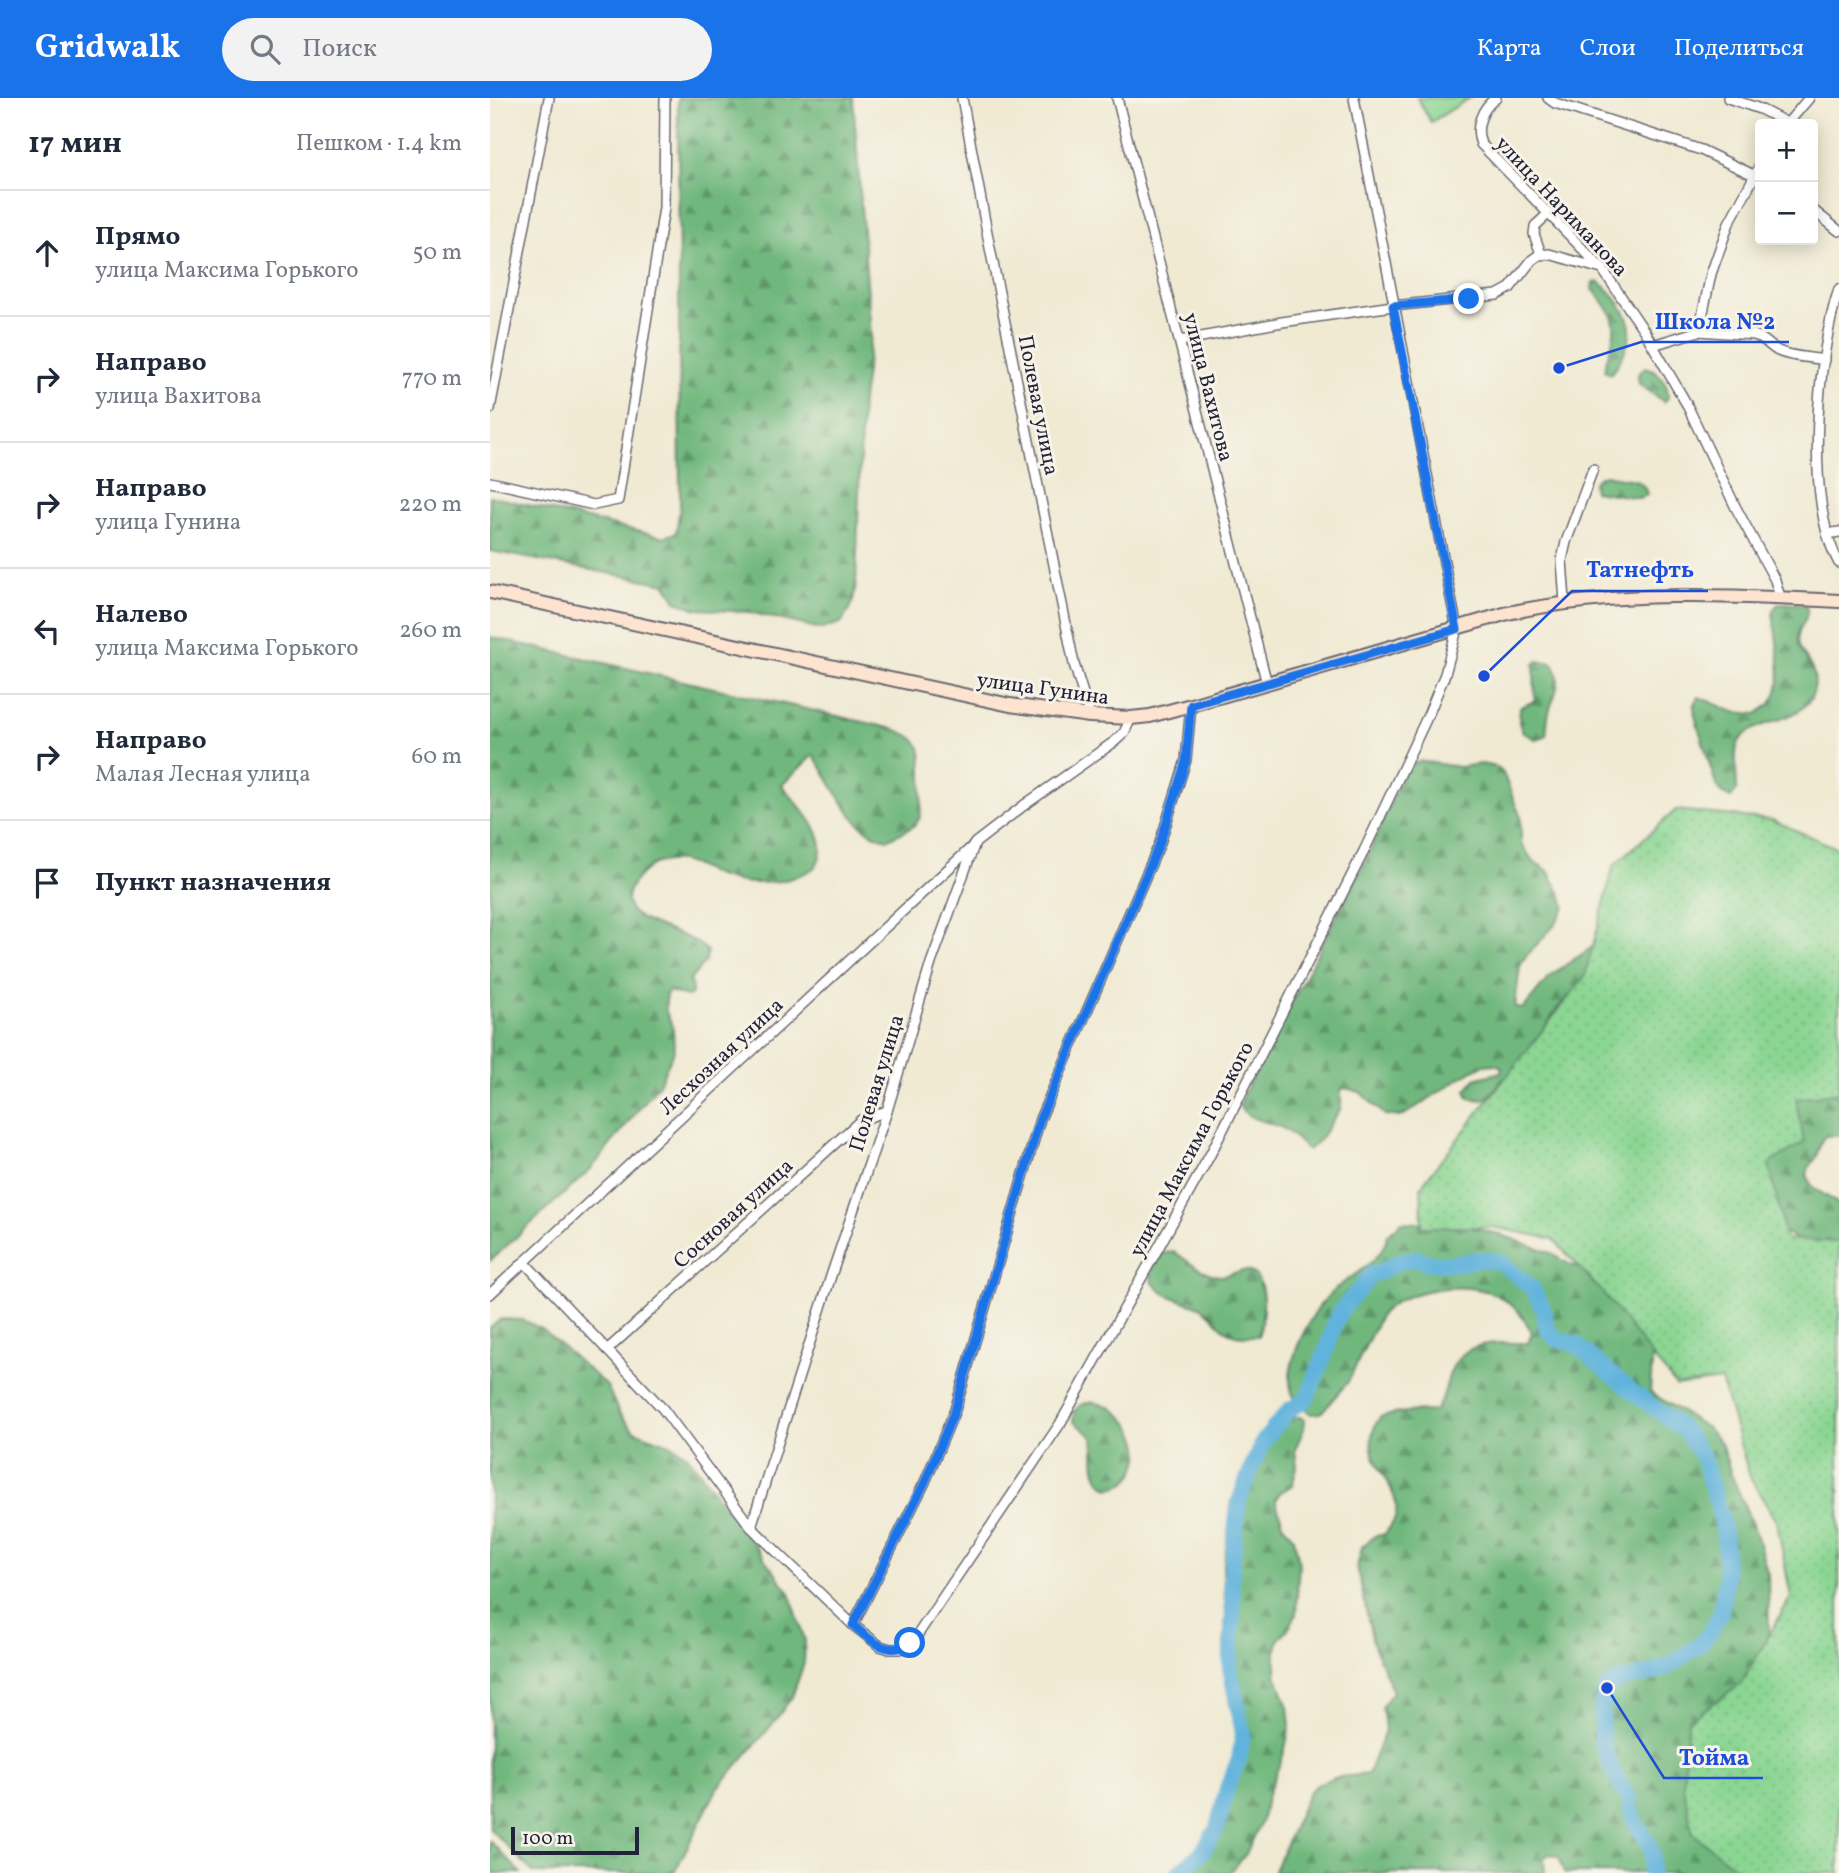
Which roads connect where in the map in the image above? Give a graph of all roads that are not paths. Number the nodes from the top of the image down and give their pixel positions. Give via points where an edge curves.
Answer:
1 (549, 98) edge
2 (665, 98) edge
3 (962, 98) edge
4 (1117, 98) edge
5 (1354, 98) edge
6 (1496, 98) edge
7 (1548, 98) edge
8 (1728, 98) edge
9 (1809, 98) edge
10 (1779, 119) edge
11 (1792, 119) edge
12 (1755, 176) edge
13 (1755, 182) edge
14 (1548, 214) junction
15 (1818, 214) edge
16 (1839, 231) edge
17 (1541, 254) junction
18 (1603, 270) junction
19 (1839, 289) edge
20 (1393, 306) junction
21 (1699, 331) junction
22 (1180, 341) junction
23 (1653, 345) junction
24 (1824, 360) junction
25 (490, 410) edge
26 (1592, 469) dead end
27 (490, 482) edge
28 (1839, 531) edge
29 (1827, 534) junction
30 (1839, 563) edge
31 (490, 592) edge
32 (1780, 597) junction
33 (1839, 601) edge
34 (1566, 603) junction
35 (1457, 629) junction
36 (1267, 684) junction
37 (1191, 705) junction
38 (1090, 716) junction
39 (1131, 718) junction
40 (975, 844) junction
41 (887, 1111) junction
42 (524, 1262) junction
43 (490, 1294) edge
44 (607, 1350) junction
45 (751, 1527) junction
46 (853, 1625) junction

1 - 25 street
2 - 27 street via 664,208 618,500 594,505
3 - 38 street, Полевая улица via 1071,650
4 - 22 street, улица Вахитова
5 - 20 street, улица Максима Горького
6 - 14 street, улица Нариманова via 1481,118 1477,134 1481,144
7 - 12 street via 1698,149
8 - 10 street
9 - 11 street
13 - 21 street via 1729,223
14 - 17 street via 1535,226
14 - 18 street, улица Нариманова
15 - 16 street
17 - 18 street
17 - 20 street via 1510,288 1497,295
18 - 23 street, улица Нариманова
19 - 24 street
20 - 22 street
20 - 35 street, улица Максима Горького
21 - 23 street
21 - 24 street via 1754,335 1783,353
22 - 36 street, улица Вахитова
23 - 32 street, улица Нариманова
24 - 29 street via 1818,463
26 - 34 street via 1562,560
28 - 29 street
29 - 30 street
31 - 38 main road, улица Гунина via 964,696
32 - 33 main road, улица Гунина
32 - 34 main road, улица Гунина via 1642,596
34 - 35 main road, улица Гунина via 1508,613
35 - 36 main road, улица Гунина
35 - 46 street, улица Максима Горького via 1429,713 1364,851 1210,1155 1060,1424 914,1640 900,1649 885,1648
36 - 37 main road, улица Гунина
37 - 39 main road, улица Гунина
37 - 46 street via 1186,761 1160,843 1040,1119 955,1410 925,1482
38 - 39 main road, улица Гунина
39 - 40 street via 1114,742
40 - 41 street, Полевая улица via 931,963
40 - 42 street, Лесхозная улица
41 - 44 street, Сосновая улица via 862,1121
41 - 45 street, Полевая улица
42 - 43 street, Лесхозная улица
42 - 44 street, улица Максима Горького
44 - 45 street, улица Максима Горького via 663,1409
45 - 46 street, улица Максима Горького

